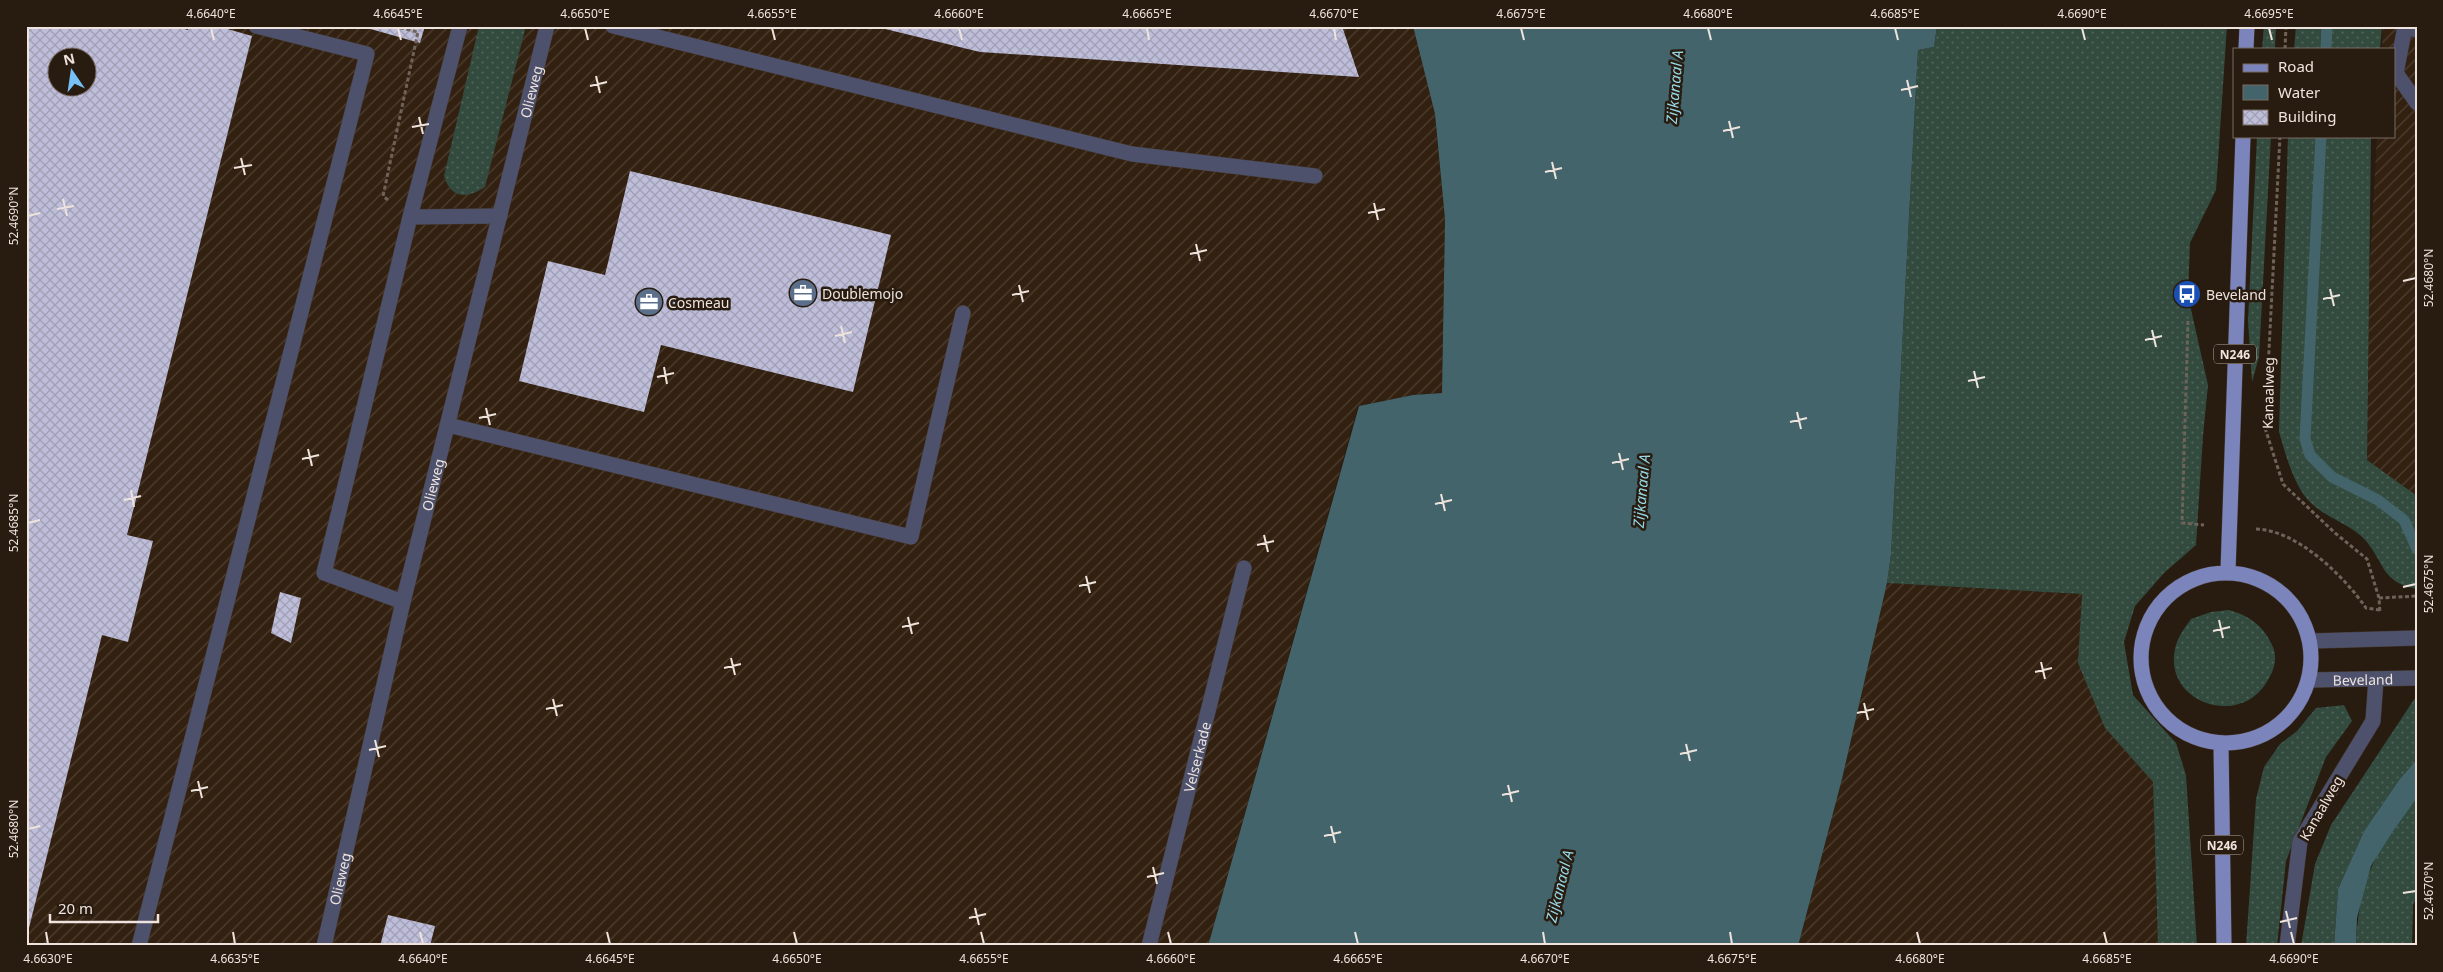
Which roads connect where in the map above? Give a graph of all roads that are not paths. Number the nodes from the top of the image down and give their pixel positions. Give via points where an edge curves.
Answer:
1 (256, 26) edge
2 (460, 26) edge
3 (548, 26) edge
4 (613, 26) edge
5 (2247, 26) edge
6 (2417, 30) edge
7 (2246, 48) edge
8 (2417, 103) edge
9 (2243, 138) edge
10 (1314, 176) dead end
11 (500, 216) junction
12 (410, 217) junction
13 (963, 313) dead end
14 (448, 425) junction
15 (1244, 568) dead end
16 (2228, 571) junction
17 (403, 602) junction
18 (2417, 638) edge
19 (2311, 641) junction
20 (2417, 678) edge
21 (2376, 679) junction
22 (2310, 680) junction
23 (2221, 744) junction
24 (139, 946) edge
25 (324, 946) edge
26 (1149, 946) edge
27 (2224, 946) edge
28 (2287, 946) edge

1 - 24 street via 367,54
2 - 12 street
3 - 11 street, Olieweg
4 - 10 street via 1132,154
5 - 7 main road
6 - 8 street via 2405,27 2396,73
9 - 16 main road, N246
11 - 12 street
11 - 14 street, Olieweg
12 - 17 street via 324,573
13 - 14 street via 911,537
14 - 17 street, Olieweg
15 - 26 street, Velserkade
16 - 19 main road via 2256,577 2282,591 2301,614
16 - 23 main road via 2184,582 2152,612 2139,655 2149,698 2179,731
17 - 25 street, Olieweg
18 - 19 street
19 - 22 main road
20 - 21 street, Beveland
21 - 22 street, Beveland
21 - 28 street, Kanaalweg via 2373,721 2300,841
22 - 23 main road via 2297,706 2277,728 2250,741
23 - 27 main road, N246

